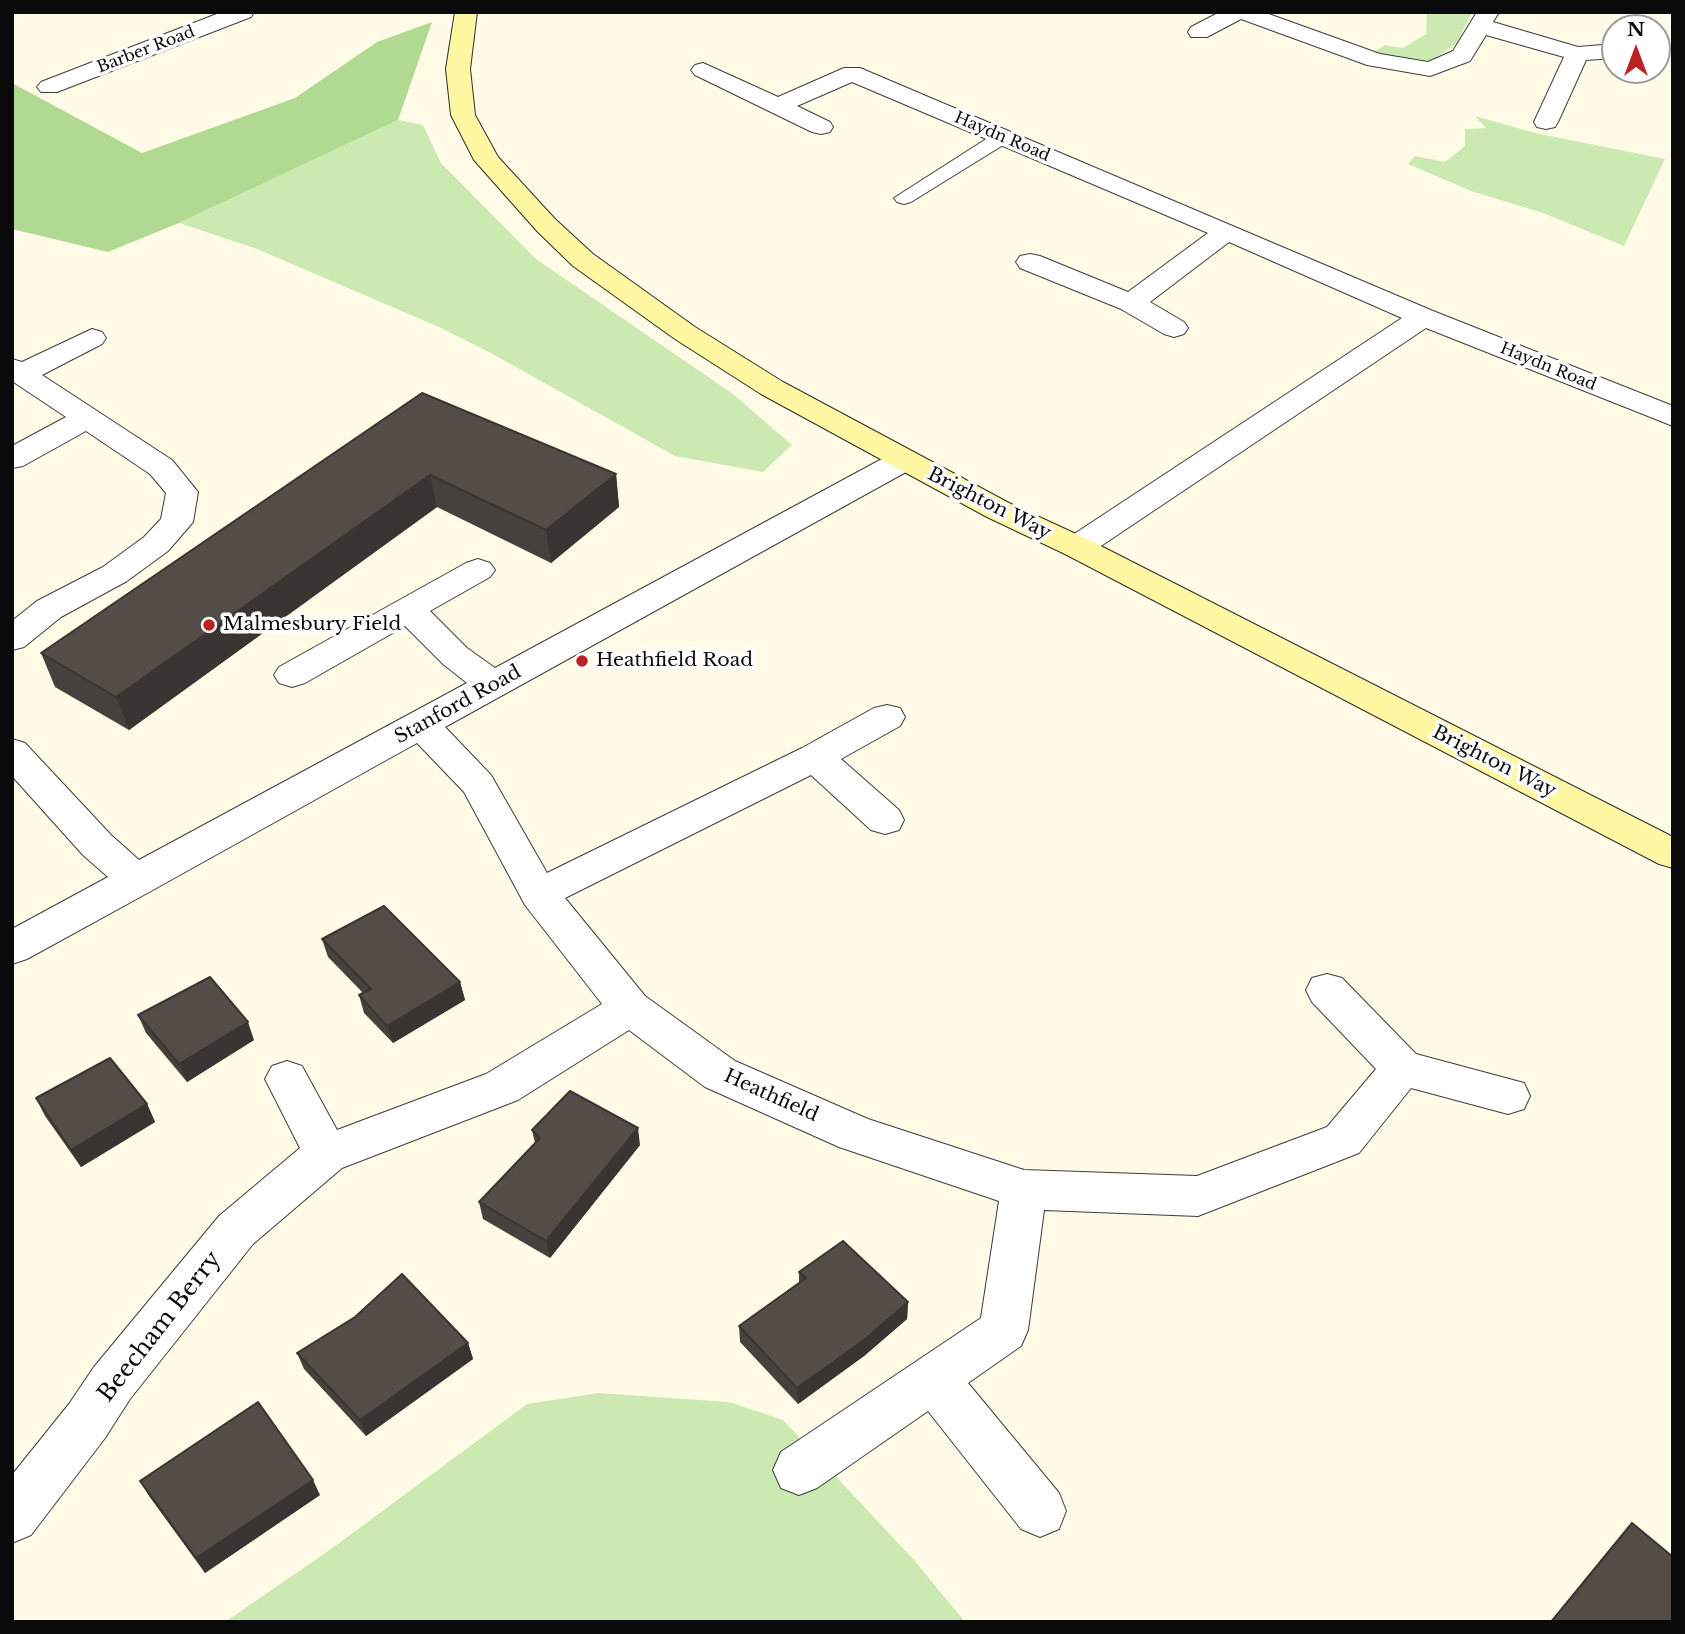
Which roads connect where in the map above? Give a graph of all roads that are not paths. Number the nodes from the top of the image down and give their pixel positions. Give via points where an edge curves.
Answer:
1 (243, 12) edge
2 (466, 12) edge
3 (1239, 12) edge
4 (1485, 19) edge
5 (1199, 32) dead end
6 (1601, 52) edge
7 (1577, 54) junction
8 (703, 70) dead end
9 (49, 88) dead end
10 (778, 106) junction
11 (1546, 122) dead end
12 (821, 127) dead end
13 (1001, 138) junction
14 (904, 198) dead end
15 (1227, 230) junction
16 (1030, 262) dead end
17 (1130, 303) junction
18 (1423, 317) junction
19 (1174, 328) dead end
20 (92, 338) dead end
21 (16, 371) edge
22 (1673, 416) edge
23 (88, 418) junction
24 (12, 459) edge
25 (904, 460) junction
26 (1077, 547) junction
27 (478, 570) dead end
28 (409, 610) junction
29 (12, 639) edge
30 (292, 675) dead end
31 (494, 685) junction
32 (887, 717) dead end
33 (422, 725) junction
34 (12, 752) edge
35 (816, 757) junction
36 (885, 820) dead end
37 (1673, 854) edge
38 (137, 881) junction
39 (539, 894) junction
40 (12, 948) edge
41 (1327, 990) dead end
42 (630, 1008) junction
43 (1402, 1068) junction
44 (287, 1079) dead end
45 (1508, 1097) dead end
46 (326, 1154) junction
47 (1024, 1190) junction
48 (933, 1379) junction
49 (799, 1470) dead end
50 (1040, 1510) dead end
51 (12, 1517) edge

1 - 9 street, Barber Road
2 - 25 street, Brighton Way via 458,69 463,116 487,160 546,226 583,260 685,333 772,388
3 - 4 street via 1375,60 1430,69 1462,56
3 - 5 street
4 - 7 street
6 - 7 street
7 - 11 street
8 - 10 street
10 - 12 street
10 - 13 street, Haydn Road via 852,73
13 - 14 lane
13 - 15 street, Haydn Road
15 - 17 street
15 - 18 street, Haydn Road
16 - 17 street
17 - 19 street
18 - 22 street, Haydn Road
18 - 26 street
20 - 21 street
21 - 23 street
23 - 24 street
23 - 29 street via 161,467 183,492 177,522 115,574 49,610
25 - 26 street, Brighton Way
25 - 31 street, Stanford Road
26 - 37 street, Brighton Way
27 - 28 street
28 - 30 street
28 - 31 street via 455,656
31 - 33 street, Stanford Road
32 - 35 street
33 - 38 street, Stanford Road
33 - 39 street, Heathfield via 478,784
34 - 38 street via 96,845
35 - 36 street
35 - 39 street
38 - 40 street, Stanford Road
39 - 42 street, Heathfield
41 - 43 street
42 - 46 street, Beecham Berry via 502,1087
42 - 47 street, Heathfield via 720,1074 855,1134
43 - 45 street
43 - 47 street, Heathfield via 1343,1140 1198,1196
44 - 46 street
46 - 51 street, Beecham Berry via 236,1230 112,1383
47 - 48 street via 1004,1330
48 - 49 street
48 - 50 street

